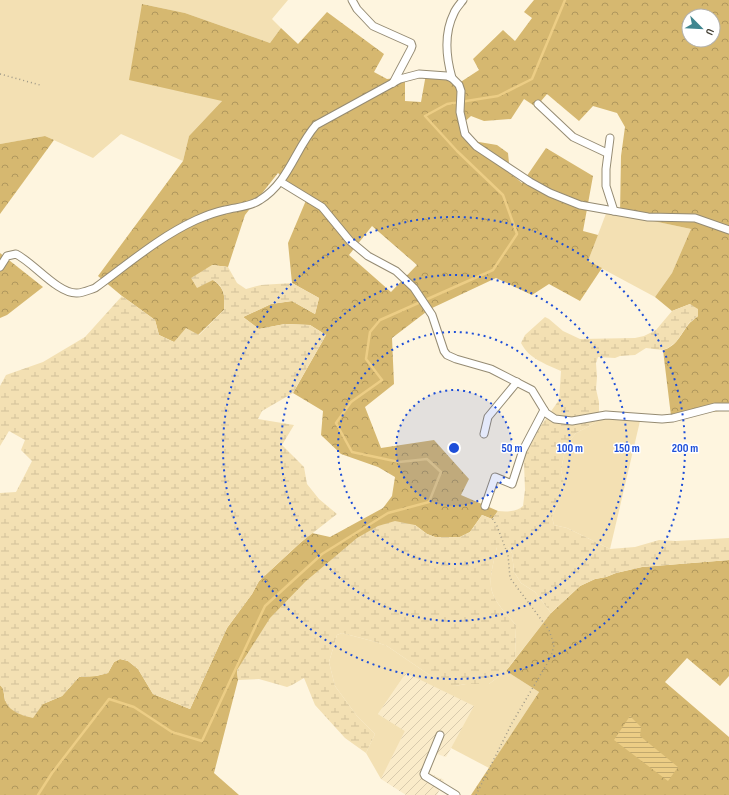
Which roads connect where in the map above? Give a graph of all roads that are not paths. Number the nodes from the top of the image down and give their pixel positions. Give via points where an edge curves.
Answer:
1 (352, 0) edge
2 (463, 0) edge
3 (452, 78) junction
4 (393, 83) junction
5 (538, 104) dead end
6 (610, 138) dead end
7 (608, 153) junction
8 (281, 182) junction
9 (614, 211) junction
10 (729, 230) edge
11 (0, 267) edge
12 (517, 382) junction
13 (729, 407) edge
14 (544, 410) junction
15 (484, 434) dead end
16 (485, 506) road end
17 (440, 735) dead end
18 (456, 795) edge

1 - 4 street via 373,26 411,43 412,46
2 - 3 street via 449,25 448,63
3 - 4 street via 419,74
3 - 9 street via 461,91 460,112 465,134 476,146 550,193 580,205
4 - 8 street via 316,125 308,134
5 - 7 street via 573,137
6 - 7 street
7 - 9 street via 606,186
8 - 11 street via 249,206 223,210 167,235 86,292 64,291 16,254 7,256
8 - 12 street via 322,207 350,241 368,256 396,271 414,288 432,315 447,355 490,369
9 - 10 street via 648,217 695,218
12 - 14 street via 532,390
12 - 15 street via 488,418
13 - 14 street via 715,407 667,419 606,415 566,421 555,419
14 - 16 street via 523,450 512,484 495,477
17 - 18 street via 424,774

